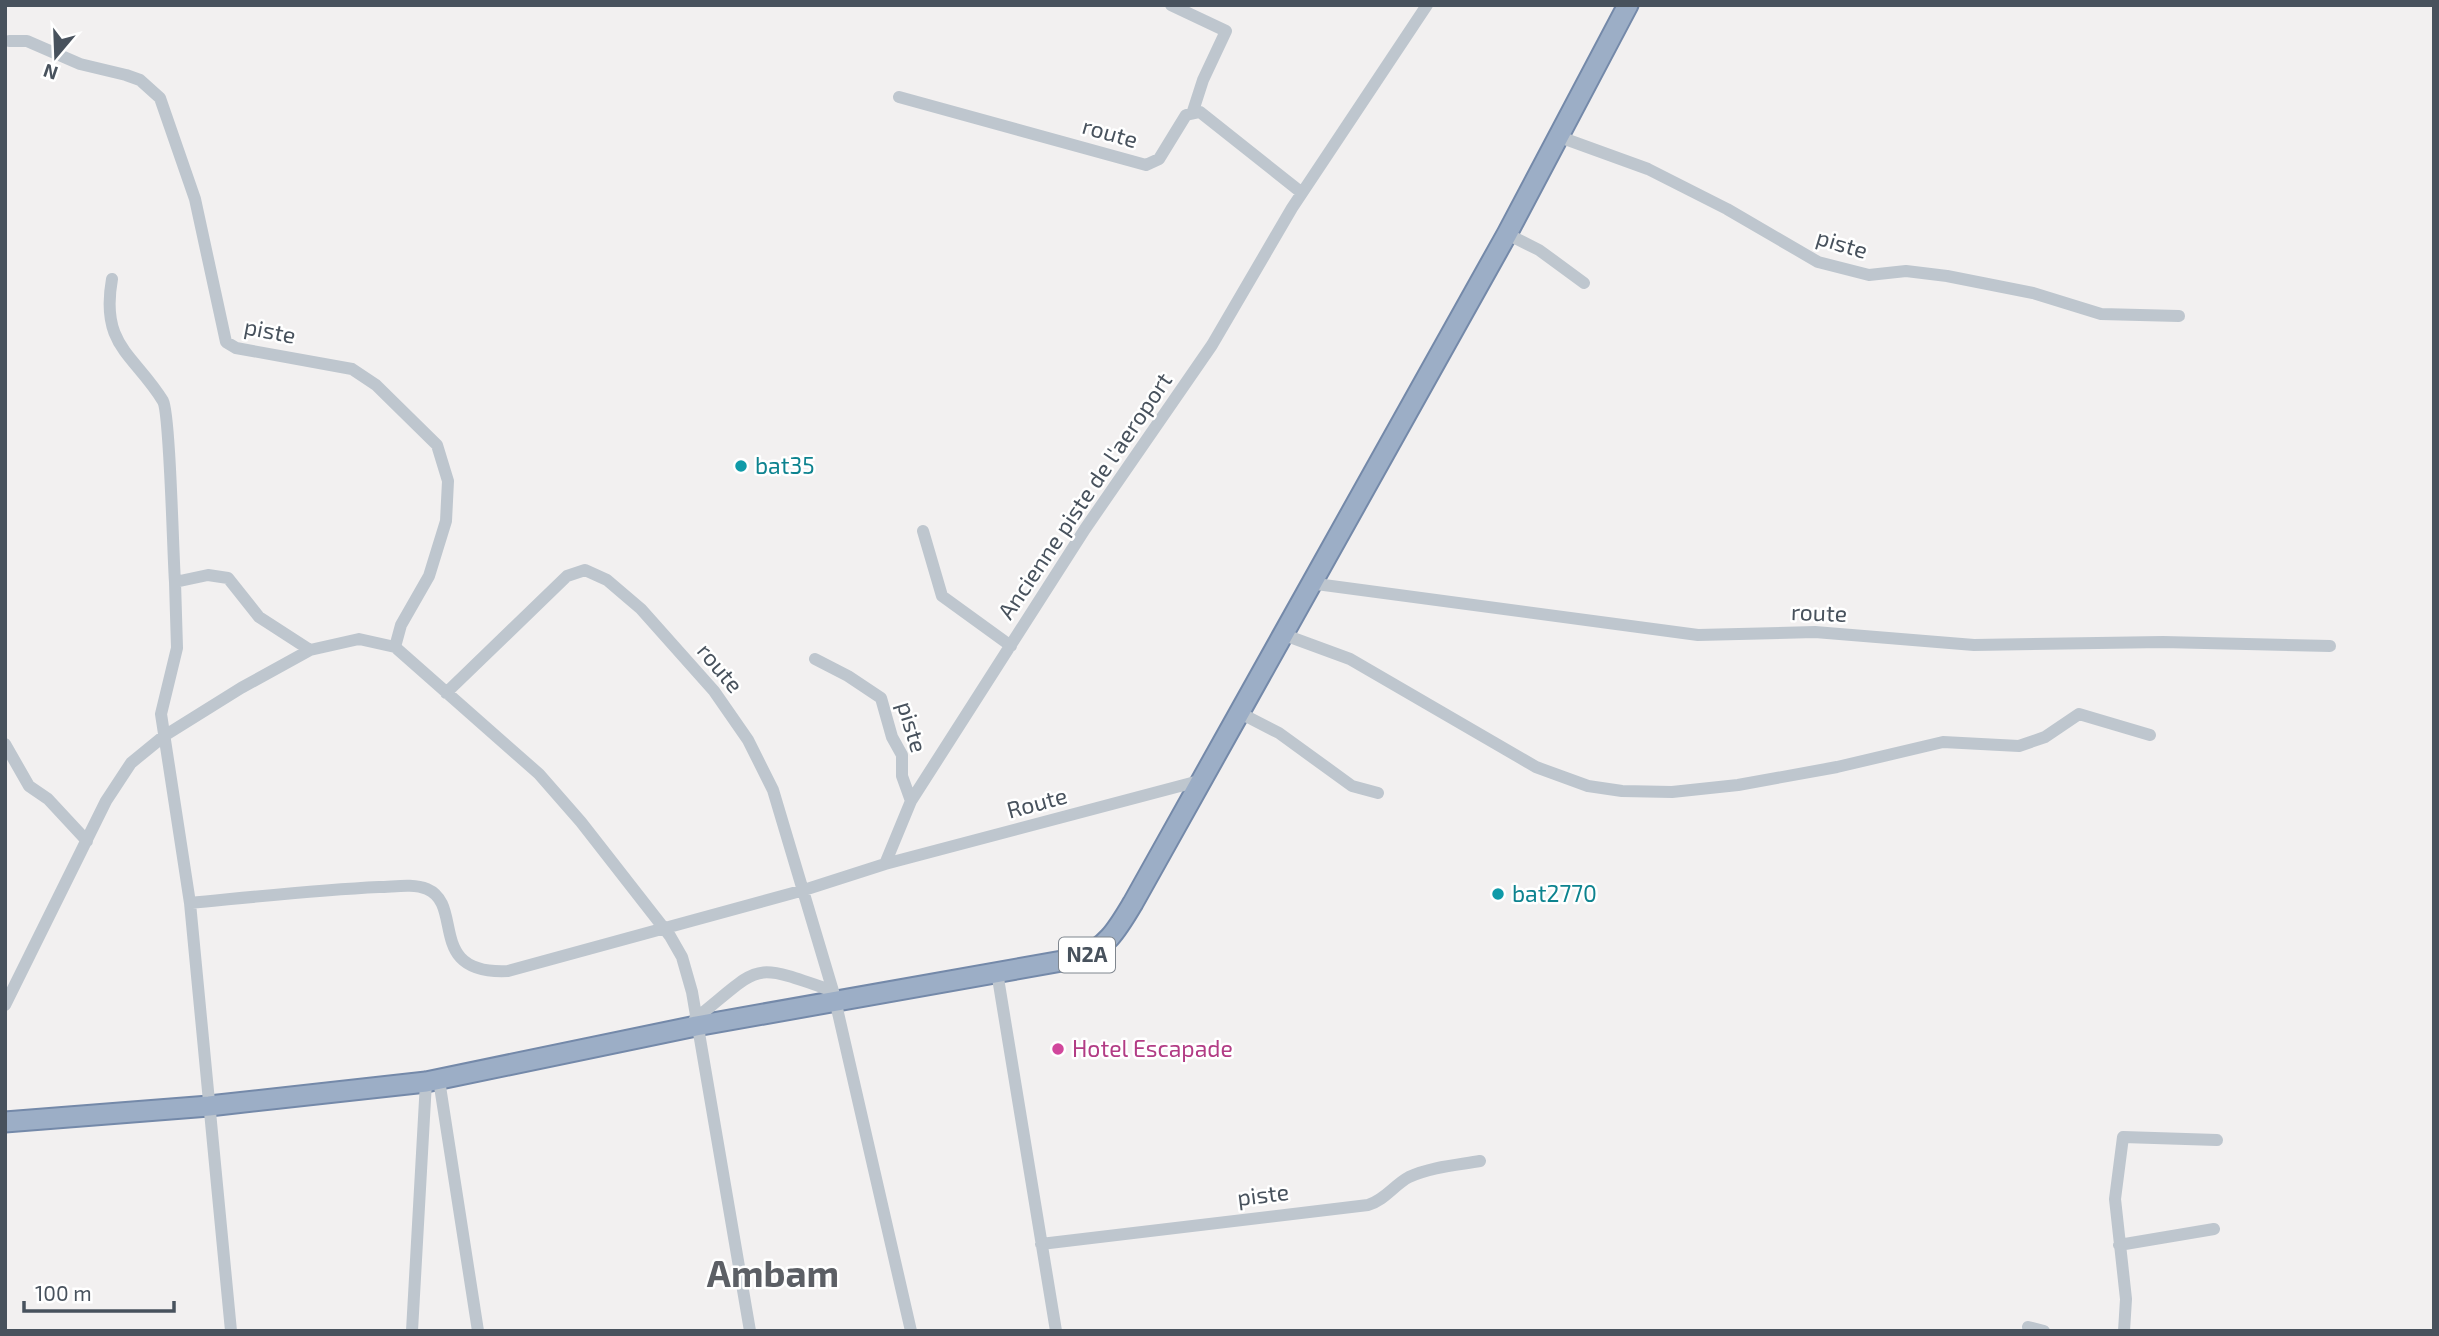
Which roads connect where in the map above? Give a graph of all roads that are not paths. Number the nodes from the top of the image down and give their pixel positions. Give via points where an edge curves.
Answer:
1 (1171, 5) edge
2 (1427, 5) edge
3 (1628, 5) edge
4 (9, 41) dead end
5 (899, 97) dead end
6 (1193, 111) junction
7 (1557, 136) junction
8 (1302, 193) junction
9 (1507, 234) junction
10 (112, 279) dead end
11 (1584, 283) dead end
12 (2179, 316) dead end
13 (923, 531) dead end
14 (175, 582) junction
15 (1309, 583) junction
16 (1282, 635) junction
17 (1011, 646) junction
18 (2330, 646) dead end
19 (395, 647) junction
20 (310, 650) junction
21 (816, 659) dead end
22 (446, 693) junction
23 (1240, 713) junction
24 (2150, 735) dead end
25 (163, 736) junction
26 (5, 744) edge
27 (1199, 781) junction
28 (1378, 793) dead end
29 (911, 801) junction
30 (87, 841) junction
31 (885, 864) junction
32 (804, 890) junction
33 (190, 903) junction
34 (662, 927) junction
35 (998, 972) junction
36 (834, 997) junction
37 (5, 1005) edge
38 (695, 1022) junction
39 (432, 1081) junction
40 (209, 1106) junction
41 (5, 1122) edge
42 (2217, 1140) dead end
43 (1480, 1161) dead end
44 (2214, 1229) dead end
45 (1041, 1244) junction
46 (2119, 1245) junction
47 (2028, 1327) dead end
48 (231, 1331) edge
49 (412, 1331) edge
50 (478, 1331) edge
51 (750, 1331) edge
52 (911, 1331) edge
53 (1056, 1331) edge
54 (2043, 1331) edge
55 (2124, 1331) edge

1 - 6 street, route via 1226,32
2 - 8 street, Ancienne piste de l'aeroport
3 - 7 highway, N2A
4 - 19 street, piste via 27,41 80,64 140,80 160,99 195,199 226,342 236,348 352,369 376,385 438,445 448,481 446,521 429,576 401,625
5 - 6 street, route via 1146,165 1159,159
6 - 8 street via 1208,117
7 - 9 highway, N2A
7 - 12 street, piste via 1648,169 1818,262 1869,275 1906,271 1959,279 2033,293 2101,314
8 - 17 street, Ancienne piste de l'aeroport via 1213,345 1085,529
9 - 11 street via 1539,250
9 - 15 highway, N2A
10 - 14 street via 108,300 115,334 129,361 163,401
13 - 17 street via 942,596
14 - 20 street via 208,575 228,578 259,617
14 - 25 street via 179,632 161,714
15 - 16 highway, N2A
15 - 18 street, route via 1698,635 1815,632 1974,645 2162,642
16 - 23 highway, N2A
16 - 24 street via 1350,659 1536,767 1588,786 1622,791 1672,792 1738,785 1943,742 2020,746 2046,737 2079,714
17 - 29 street, Ancienne piste de l'aeroport
19 - 20 street via 359,639
19 - 22 street
20 - 25 street
21 - 29 street, piste via 881,698 902,755 902,776
22 - 32 street, route via 567,576 585,570 596,574 641,610 735,720 773,790
22 - 34 street via 538,774
23 - 27 highway, N2A
23 - 28 street via 1279,733 1352,786
25 - 30 street via 123,772
25 - 33 street
26 - 30 street via 29,786 48,799
27 - 31 street, Route
27 - 35 highway, N2A via 1133,903 1106,943 1079,958
29 - 31 street, Ancienne piste de l'aeroport
30 - 37 street
31 - 32 street
32 - 34 street
32 - 36 street, route
33 - 34 street via 363,888 427,889 437,899 461,960 489,971 508,971
33 - 40 street
34 - 38 street via 686,967
35 - 36 highway, N2A
35 - 45 street
36 - 38 highway, N2A
36 - 38 street via 791,976 757,971
36 - 52 street, route
38 - 39 highway, N2A
38 - 51 street
39 - 40 highway, N2A
39 - 49 street
39 - 50 street
40 - 41 highway, N2A
40 - 48 street
42 - 46 street via 2123,1137 2115,1199
43 - 45 street, piste via 1408,1178 1368,1205
44 - 46 street
45 - 53 street
46 - 55 street via 2126,1299
47 - 54 street

